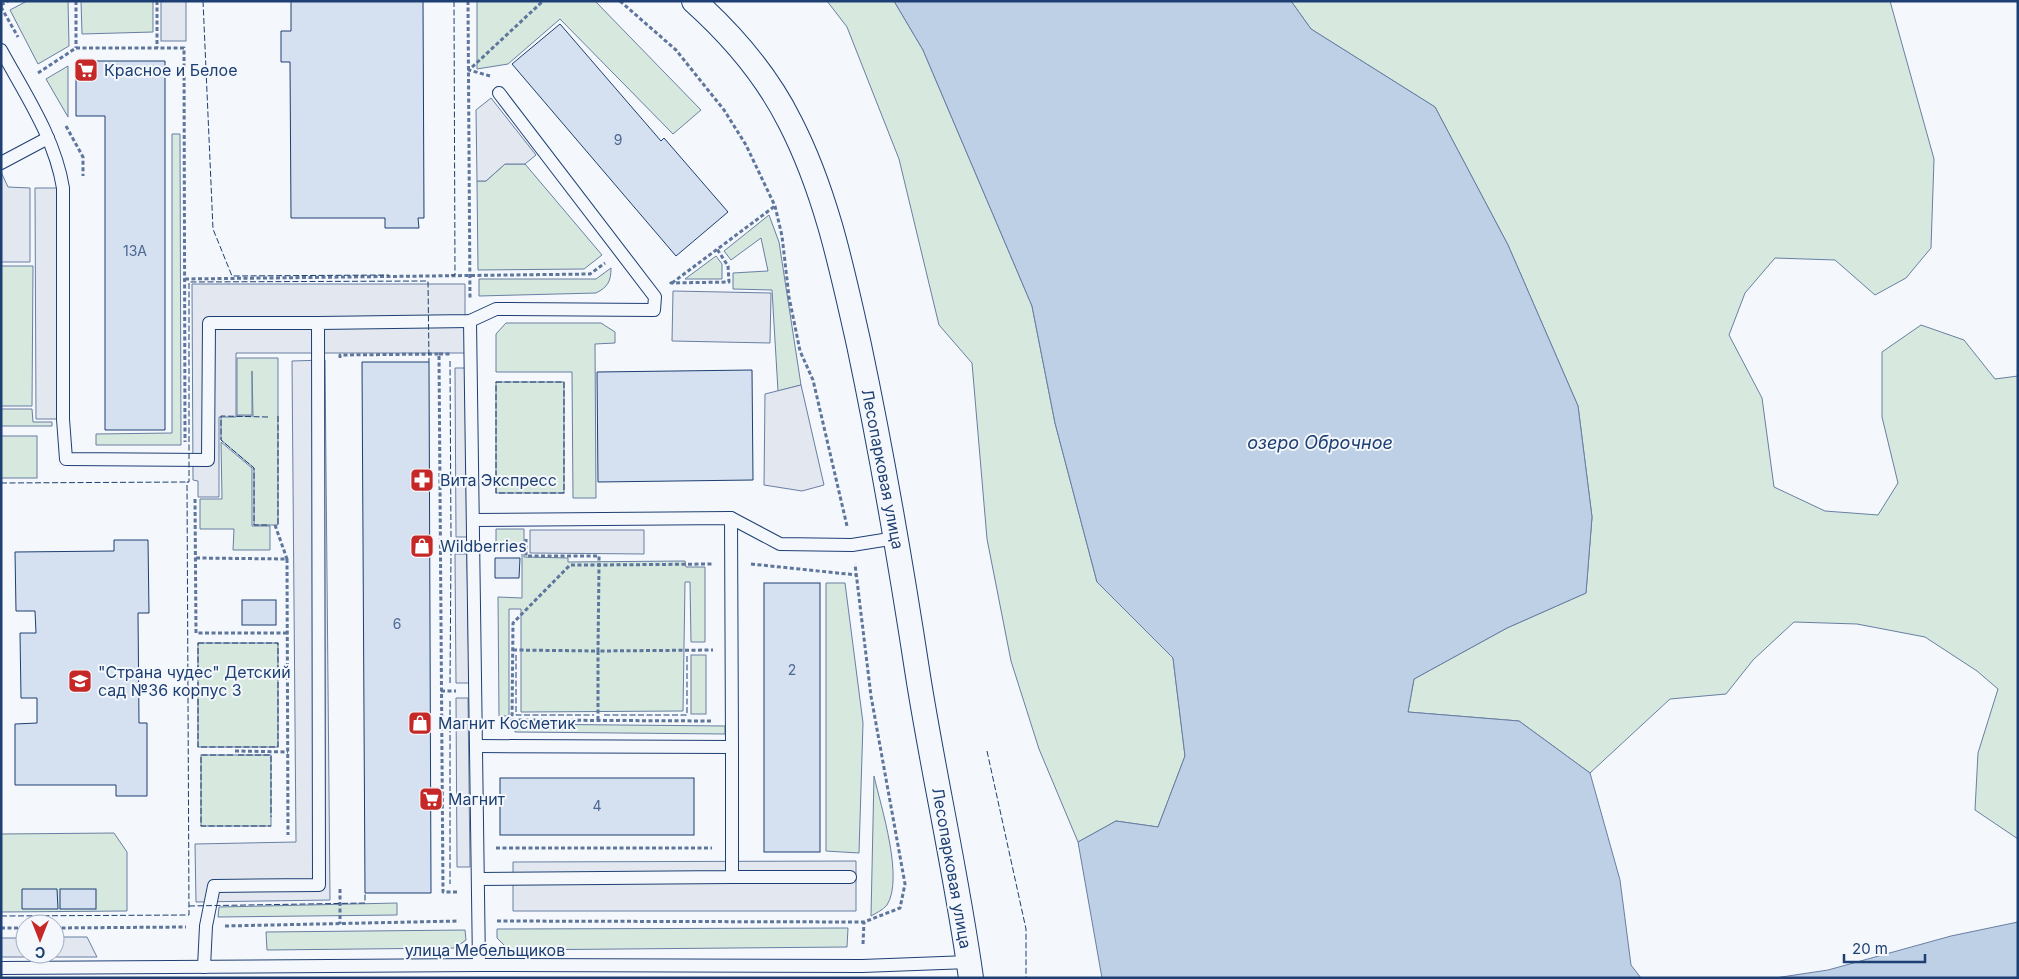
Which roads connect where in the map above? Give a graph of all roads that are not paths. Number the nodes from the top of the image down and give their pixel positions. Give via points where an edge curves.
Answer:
1 (694, 1) edge
2 (1, 50) edge
3 (499, 94) dead end
4 (48, 138) junction
5 (1, 163) edge
6 (470, 321) junction
7 (318, 323) junction
8 (732, 518) junction
9 (473, 520) junction
10 (896, 538) junction
11 (482, 746) junction
12 (732, 747) junction
13 (732, 877) junction
14 (850, 877) dead end
15 (483, 879) junction
16 (478, 966) junction
17 (204, 967) junction
18 (1, 968) edge
19 (970, 970) edge
20 (311, 972) edge

1 - 10 street, Лесопарковая улица via 753,62 790,121 815,180 838,250
2 - 4 lane
3 - 6 lane via 655,297 654,310 496,310
4 - 5 lane
4 - 7 lane via 60,168 63,188 66,459 208,460 209,323
6 - 7 lane
6 - 9 lane
7 - 17 lane via 319,885 214,886 206,926
8 - 9 lane
8 - 10 lane via 780,544 852,545
8 - 12 lane
9 - 11 lane
10 - 19 street, Лесопарковая улица
11 - 12 lane
11 - 15 lane
12 - 13 lane
13 - 14 lane
13 - 15 lane
15 - 16 lane
16 - 19 lane, улица Мебельщиков via 853,966
16 - 20 lane, улица Мебельщиков
17 - 18 lane, улица Мебельщиков
17 - 20 lane, улица Мебельщиков

